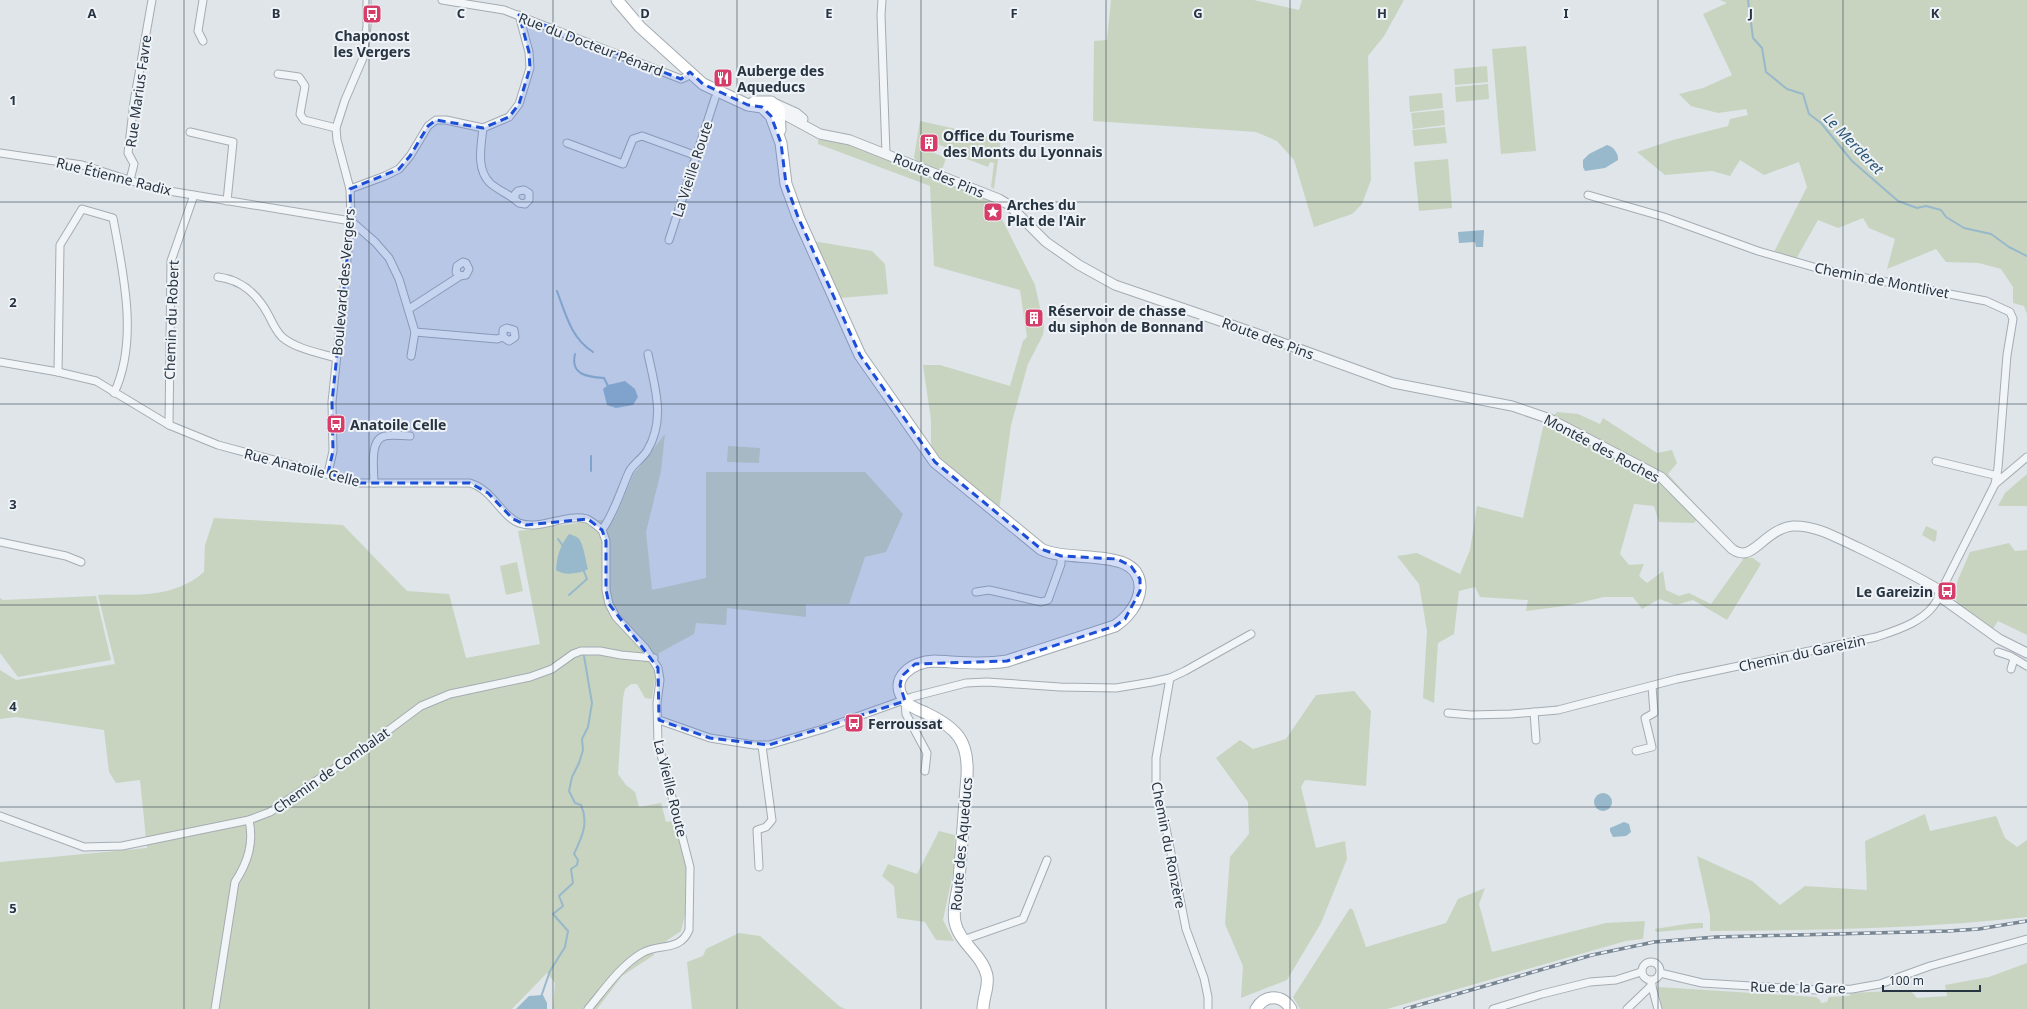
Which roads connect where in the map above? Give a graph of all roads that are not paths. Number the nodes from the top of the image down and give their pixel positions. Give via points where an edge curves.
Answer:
1 (152, 0) edge
2 (203, 0) edge
3 (367, 0) edge
4 (442, 0) edge
5 (617, 0) edge
6 (882, 0) edge
7 (519, 15) junction
8 (202, 41) dead end
9 (690, 72) junction
10 (278, 74) dead end
11 (716, 95) junction
12 (778, 112) junction
13 (336, 128) junction
14 (483, 128) junction
15 (190, 132) dead end
16 (567, 143) dead end
17 (886, 153) junction
18 (0, 154) edge
19 (697, 156) junction
20 (130, 180) junction
21 (350, 189) junction
22 (194, 195) junction
23 (1588, 195) dead end
24 (515, 199) dead end
25 (227, 201) junction
26 (351, 221) junction
27 (669, 240) dead end
28 (460, 276) dead end
29 (218, 277) dead end
30 (409, 308) junction
31 (416, 332) junction
32 (503, 337) dead end
33 (648, 354) dead end
34 (411, 356) dead end
35 (336, 358) junction
36 (0, 362) edge
37 (58, 372) junction
38 (1393, 383) joint
39 (114, 393) junction
40 (169, 425) junction
41 (410, 436) dead end
42 (2027, 457) edge
43 (1936, 461) dead end
44 (328, 473) junction
45 (1998, 476) junction
46 (374, 483) junction
47 (1995, 484) junction
48 (602, 530) junction
49 (0, 542) edge
50 (1061, 556) junction
51 (81, 562) dead end
52 (976, 592) dead end
53 (1940, 594) junction
54 (1251, 634) dead end
55 (1998, 652) dead end
56 (2027, 653) edge
57 (654, 658) junction
58 (2014, 659) junction
59 (2027, 666) edge
60 (2011, 669) dead end
61 (1170, 678) junction
62 (1652, 686) junction
63 (905, 701) junction
64 (1534, 712) junction
65 (1448, 713) dead end
66 (659, 720) junction
67 (1536, 740) dead end
68 (762, 746) junction
69 (1636, 751) dead end
70 (925, 771) dead end
71 (0, 816) edge
72 (249, 820) junction
73 (1047, 860) dead end
74 (759, 867) dead end
75 (2027, 939) edge
76 (963, 940) junction
77 (1641, 972) junction
78 (1660, 973) junction
79 (1651, 983) junction
80 (215, 1009) edge
81 (588, 1009) edge
82 (982, 1009) edge
83 (1208, 1009) edge
84 (1256, 1009) edge
85 (1291, 1009) edge
86 (1493, 1009) edge
87 (1626, 1009) edge
88 (1658, 1009) edge

1 - 20 street, Rue Marius Favre via 134,102 128,153 134,164
2 - 8 street via 198,31
3 - 13 street, Boulevard des Vergers via 363,58
4 - 7 street, Rue du Docteur Pénard via 493,7
5 - 9 main road via 640,27
6 - 17 street
7 - 9 street, Rue du Docteur Pénard via 681,78
7 - 14 street via 529,52 530,68 526,87 520,104 509,117
9 - 11 main road
10 - 13 street via 299,77 305,86 300,114 304,120
11 - 12 main road
11 - 19 street, La Vieille Route
12 - 17 street, Route des Pins via 820,134 850,140
12 - 50 main road via 786,184 860,355 935,462 1041,549
13 - 21 street, Boulevard des Vergers
14 - 21 street via 436,120 428,126 399,169
14 - 24 street via 481,168 490,183
15 - 25 street via 233,142
16 - 19 street via 623,164 633,139 642,136
17 - 38 street, Route des Pins via 999,199 1009,205 1046,242 1079,265 1115,285
18 - 20 street, Rue Étienne Radix via 82,165
19 - 27 street, La Vieille Route
20 - 22 street, Rue Étienne Radix via 157,189
21 - 26 street, Boulevard des Vergers
22 - 25 street, Rue Étienne Radix
22 - 40 street, Chemin du Robert via 171,261
23 - 45 street, Chemin de Montlivet via 1664,217 1758,251 1816,268 1986,301 2010,312 2013,319
25 - 26 street, Rue Étienne Radix
26 - 30 street via 389,258
26 - 35 street, Boulevard des Vergers
28 - 30 street
29 - 35 street via 229,278 253,292 283,338
30 - 31 street
31 - 32 street via 497,339
31 - 34 street
33 - 48 street via 659,410 656,432 646,452 630,470 612,516
35 - 44 street, Boulevard des Vergers via 332,402 334,451
36 - 37 street, Rue Anatoile Celle
37 - 39 street, Rue Anatoile Celle via 96,382
37 - 39 street via 60,245 82,209 113,218 121,260 125,293 125,362 122,377
38 - 53 street, Montée des Roches via 1512,406 1550,419 1661,477 1732,549 1742,553 1750,552 1782,528 1808,527 1912,573
39 - 40 street, Rue Anatoile Celle
40 - 44 street, Rue Anatoile Celle via 218,445
41 - 46 street via 385,436 375,443
42 - 47 street
43 - 45 street
44 - 46 street, Rue Anatoile Celle via 360,483
45 - 47 street, Chemin de Montlivet
46 - 48 street, Rue Anatoile Celle via 470,483 482,488 519,523 534,525 578,518 588,520
47 - 53 street, Chemin du Gareizin
48 - 57 street, La Vieille Route via 606,541 606,590 609,604 616,617
49 - 51 street via 66,556
50 - 52 street via 1061,564 1048,600 1041,602 989,590
50 - 63 main road via 1117,559 1131,566 1140,579 1140,591 1135,605 1125,619 1115,626 1007,661 990,664 927,661 915,664 902,676 900,685
53 - 56 street, Montée des Roches via 1998,639
53 - 62 street, Chemin du Gareizin via 1936,603 1916,621 1882,636
54 - 61 street
55 - 58 street
57 - 66 street, La Vieille Route via 660,680
57 - 72 street, Chemin de Combalat via 581,651 552,669 530,677 450,694 421,706 362,750 270,812
58 - 59 street
58 - 60 street
61 - 63 street via 1116,688 966,683
61 - 83 street, Chemin du Ronzère via 1156,758 1156,791 1186,929 1205,983
62 - 64 street, Chemin du Gareizin via 1558,710
62 - 69 street via 1654,713 1645,718 1652,747
63 - 68 street
63 - 70 street via 906,714 927,753
63 - 76 main road, Route des Aqueducs via 948,724 959,736 966,750 968,776 954,913 955,923
64 - 65 street, Chemin du Gareizin via 1470,715
64 - 67 street
66 - 68 street via 710,738
66 - 81 street, La Vieille Route via 658,743 690,866 689,930 678,944 654,948 632,960 614,977
68 - 74 street via 772,820 766,827 756,830
71 - 72 street, Chemin de Combalat via 84,847 122,846
72 - 80 street via 251,832 248,854 246,865 235,882
73 - 76 street via 1023,919
75 - 78 street, Rue de la Gare via 1930,966 1880,984 1852,989 1817,990 1702,983
76 - 82 main road, Route des Aqueducs via 982,964 987,975
77 - 78 street via 1644,964 1652,962 1658,965
77 - 79 street
77 - 86 street via 1616,980 1590,982
78 - 79 street
79 - 87 street
79 - 88 street
84 - 85 main road via 1262,1001 1273,997 1284,1001

